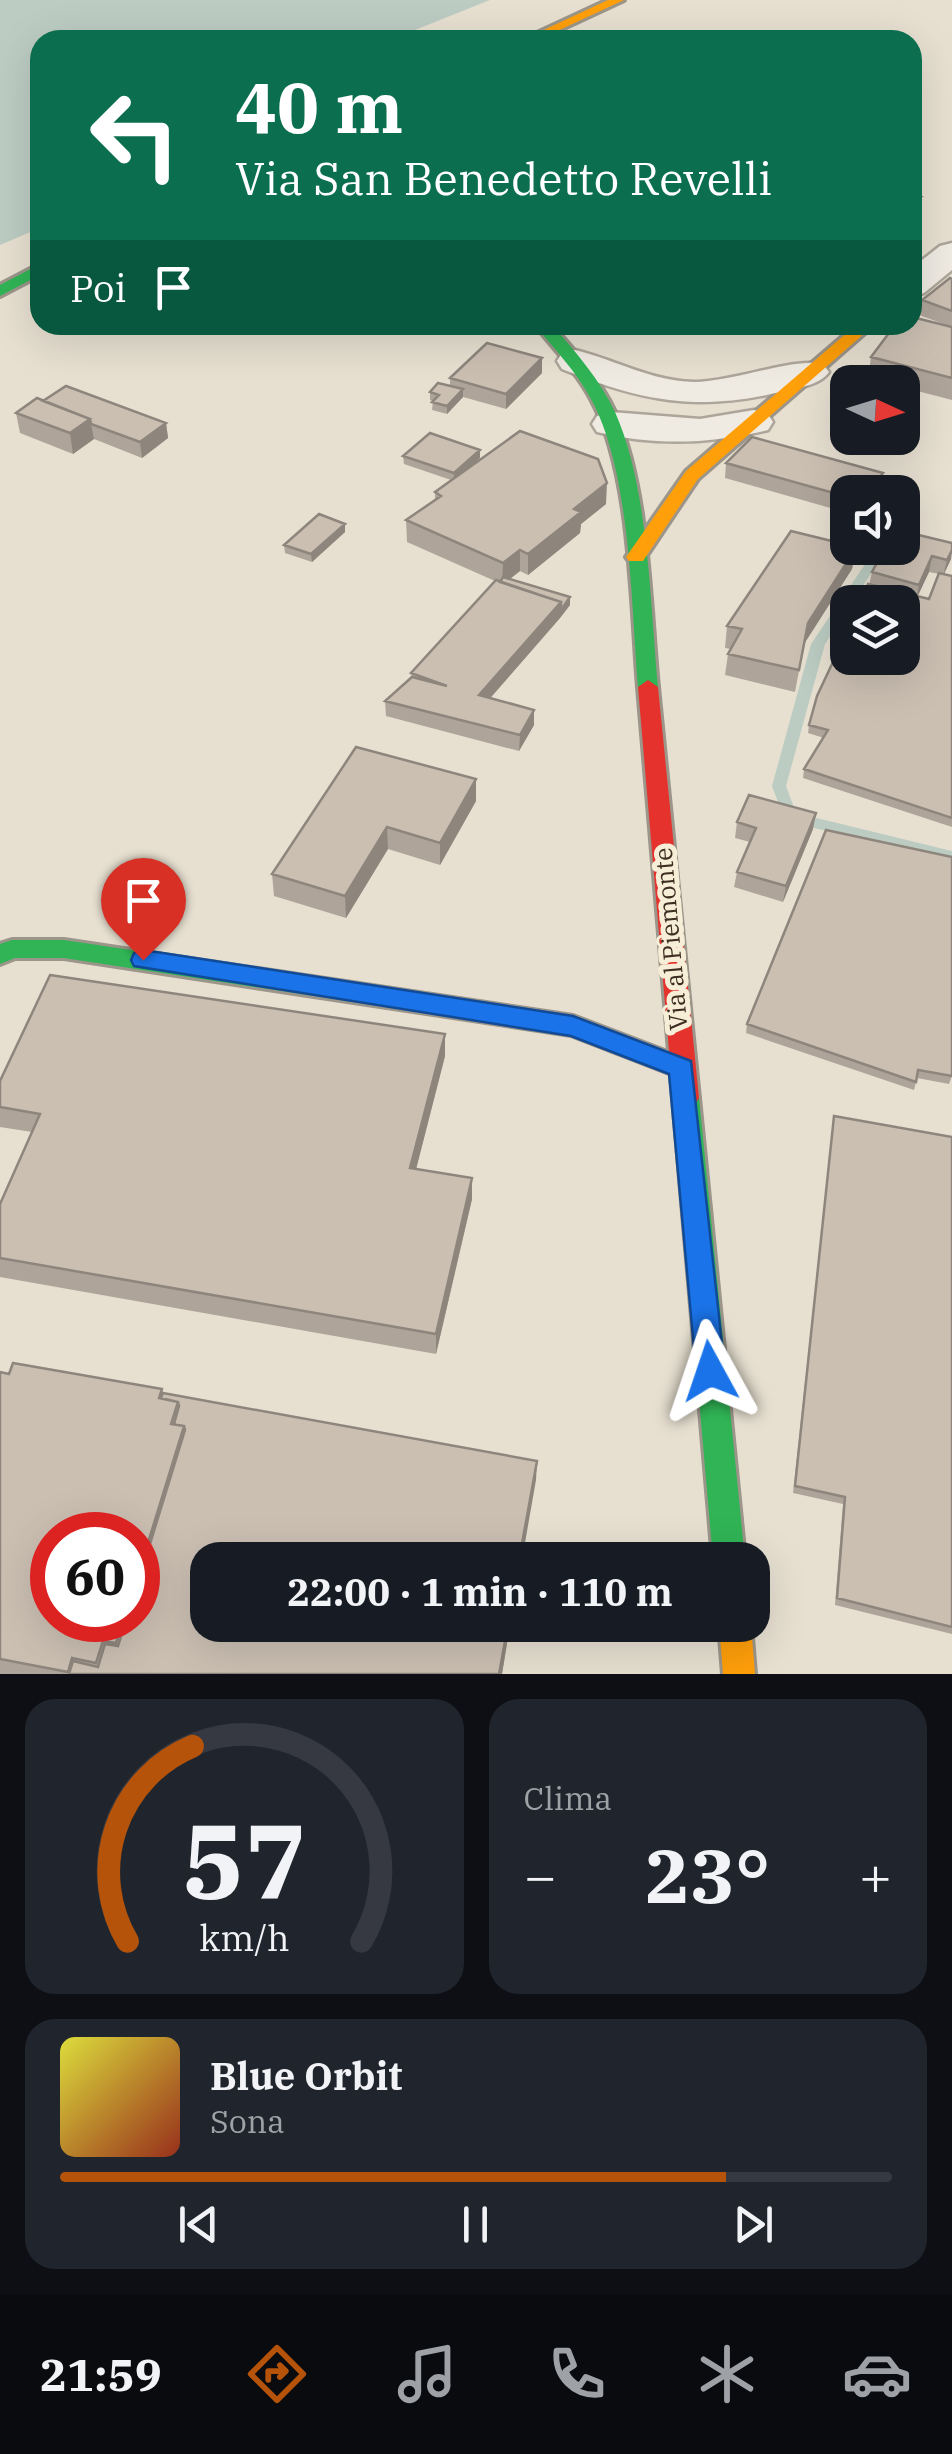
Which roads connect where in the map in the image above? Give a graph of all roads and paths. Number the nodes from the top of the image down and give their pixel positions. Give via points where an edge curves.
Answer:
1 (618, 0) edge
2 (550, 30) edge
3 (952, 253) edge
4 (30, 274) edge
5 (922, 278) edge
6 (0, 291) edge
7 (552, 335) edge
8 (854, 335) edge
9 (575, 361) junction
10 (810, 372) junction
11 (754, 422) junction
12 (611, 424) junction
13 (636, 557) junction
14 (0, 954) edge
15 (682, 1068) junction
16 (726, 1542) edge
17 (736, 1642) edge
18 (739, 1674) edge

1 - 2 main road
3 - 5 street
4 - 6 main road
7 - 9 main road, Via al Piemonte
8 - 10 main road, Via al Piemonte
9 - 10 street, Via al Piemonte via 637,385 682,393 746,391
9 - 12 main road, Via al Piemonte
10 - 11 main road, Via al Piemonte
11 - 12 street via 679,432
11 - 13 main road, Via al Piemonte via 692,475
12 - 13 main road, Via al Piemonte
13 - 15 main road, Via al Piemonte
14 - 15 main road via 64,948 573,1026
15 - 16 main road, Via al Piemonte
17 - 18 main road

